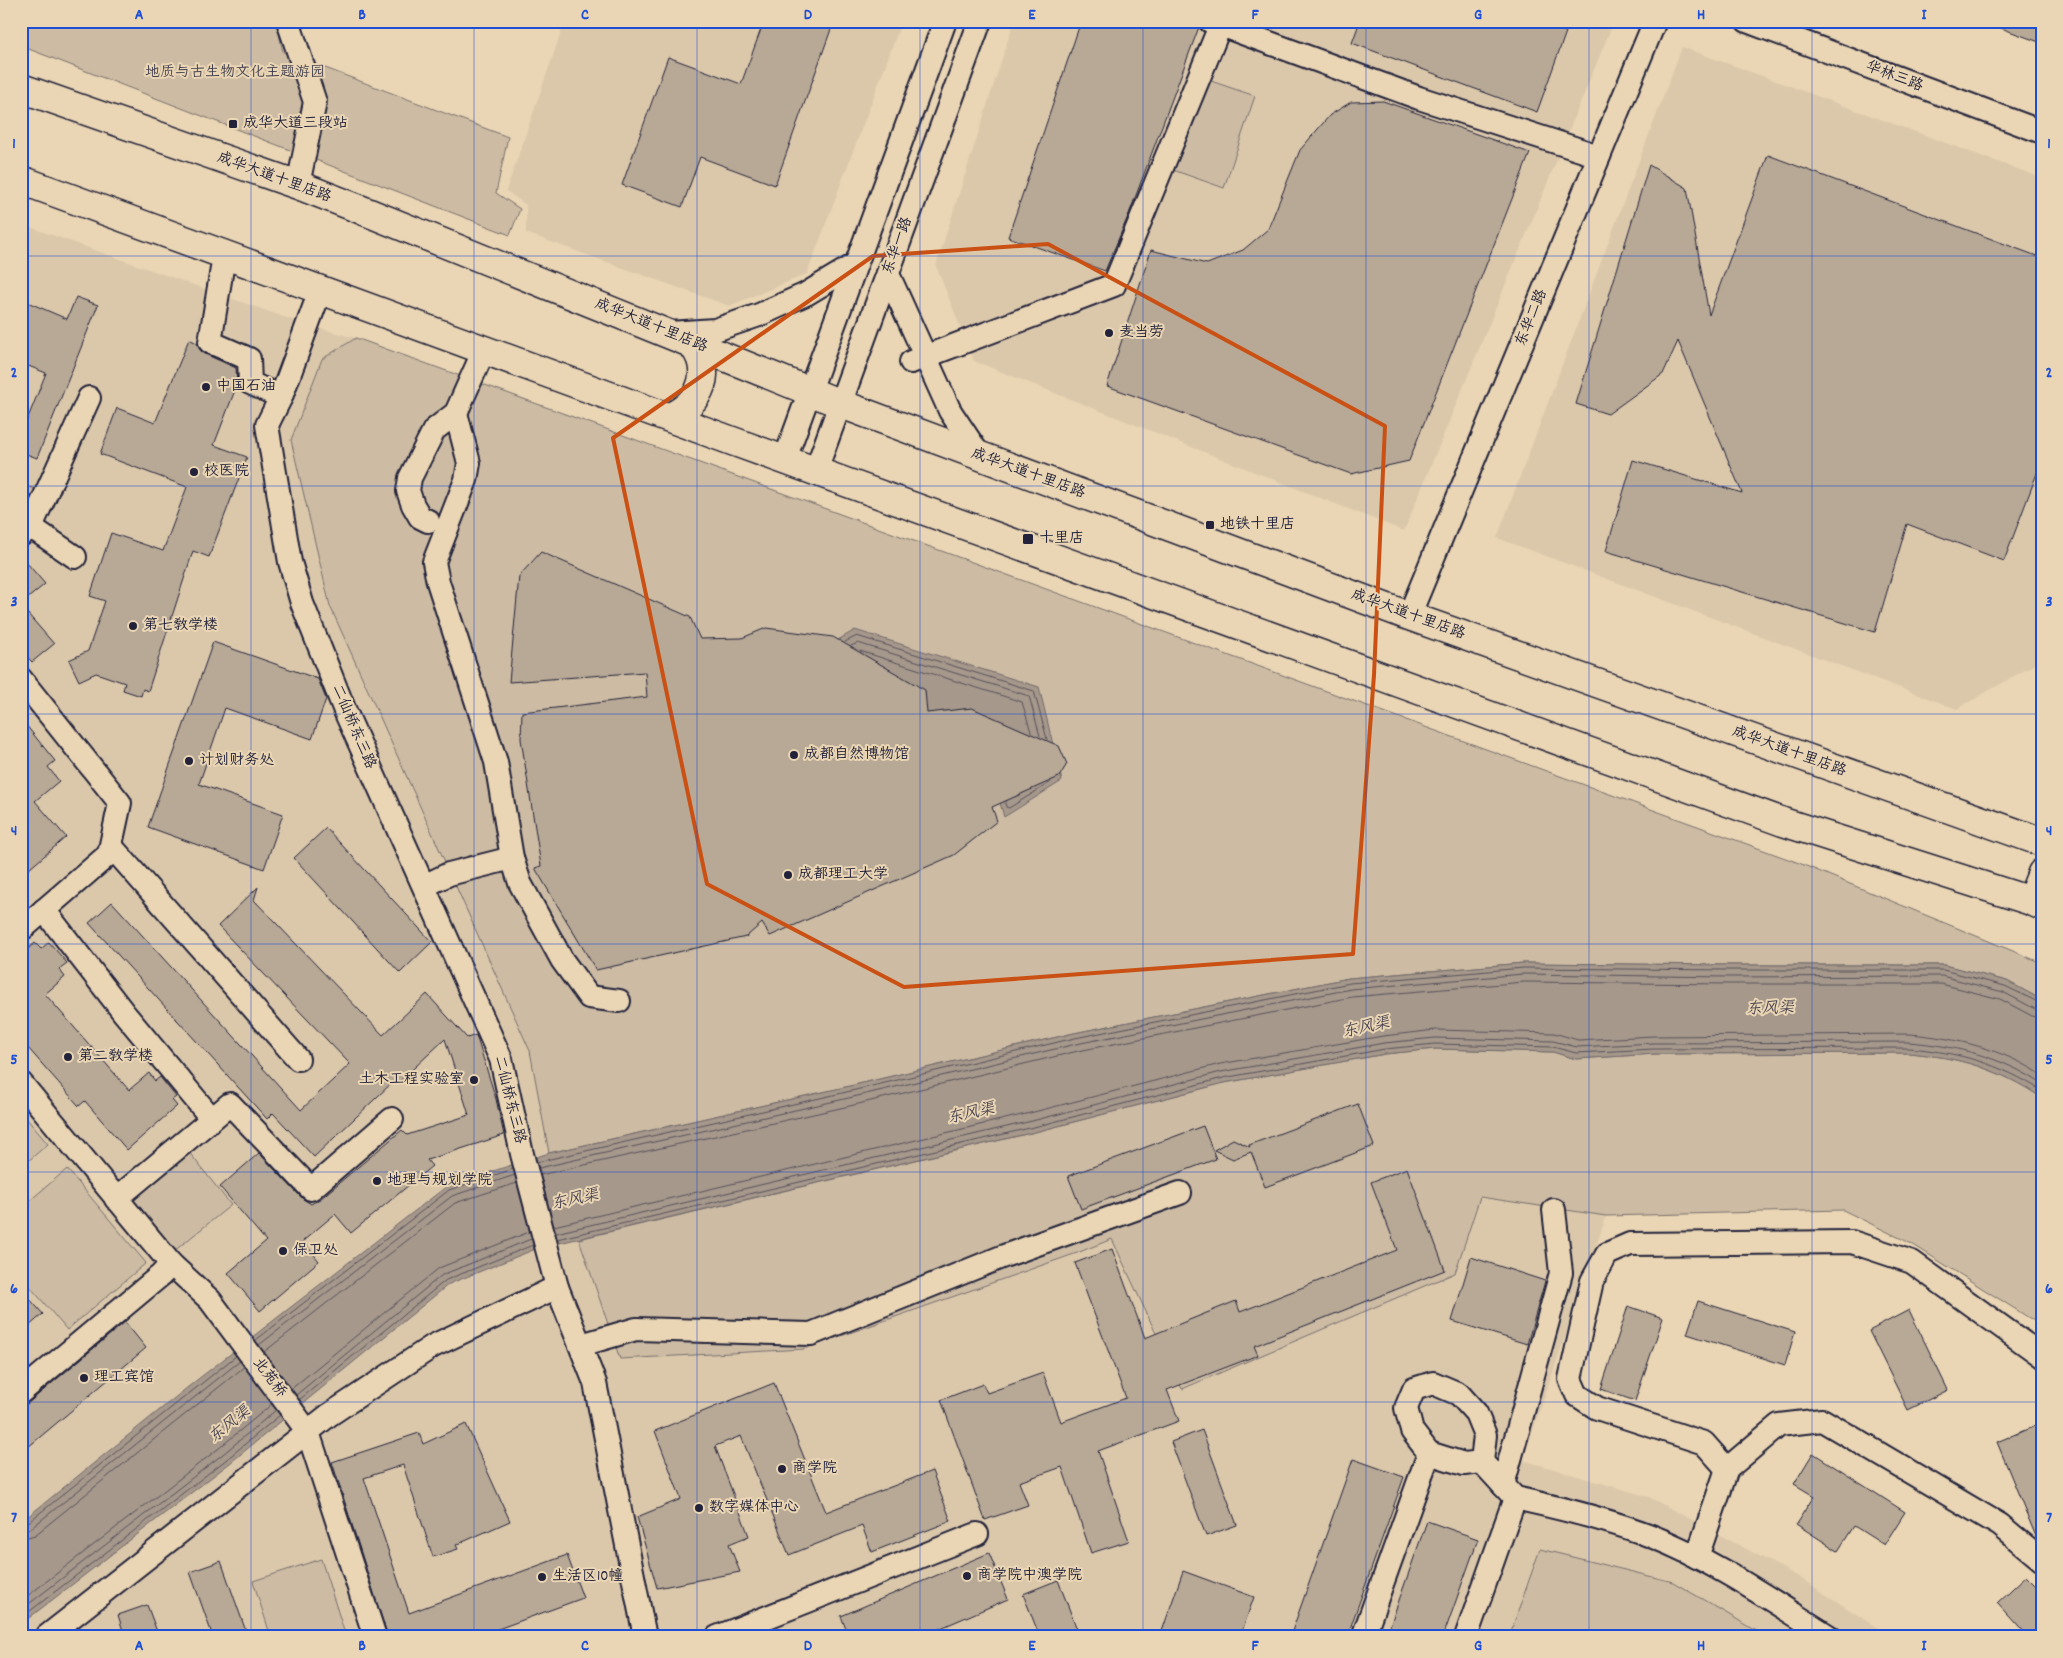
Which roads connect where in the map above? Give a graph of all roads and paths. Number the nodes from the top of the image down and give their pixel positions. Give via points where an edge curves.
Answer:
1 (288, 21) edge
2 (945, 21) edge
3 (980, 21) edge
4 (1656, 21) edge
5 (1747, 21) edge
6 (1215, 24) edge
7 (21, 88) edge
8 (2042, 132) edge
9 (1600, 156) junction
10 (21, 180) edge
11 (298, 185) junction
12 (224, 256) junction
13 (856, 264) junction
14 (888, 274) junction
15 (320, 291) junction
16 (680, 338) junction
17 (484, 350) junction
18 (918, 360) junction
19 (810, 392) junction
20 (281, 397) junction
21 (89, 398) dead end
22 (841, 404) junction
23 (456, 413) junction
24 (670, 417) junction
25 (980, 456) junction
26 (785, 459) junction
27 (816, 470) junction
28 (428, 521) dead end
29 (26, 531) edge
30 (75, 557) dead end
31 (1409, 616) junction
32 (21, 679) edge
33 (2042, 842) edge
34 (112, 847) junction
35 (512, 858) junction
36 (2042, 873) edge
37 (424, 886) junction
38 (2036, 903) edge
39 (44, 910) junction
40 (21, 930) edge
41 (619, 1001) dead end
42 (298, 1060) dead end
43 (21, 1084) edge
44 (212, 1119) junction
45 (392, 1119) dead end
46 (1180, 1193) dead end
47 (116, 1199) junction
48 (1554, 1210) dead end
49 (171, 1264) junction
50 (557, 1287) junction
51 (580, 1345) junction
52 (2042, 1356) edge
53 (21, 1392) edge
54 (303, 1425) junction
55 (1429, 1453) junction
56 (1482, 1462) junction
57 (1728, 1469) junction
58 (1509, 1492) junction
59 (977, 1534) dead end
60 (1697, 1557) junction
61 (2042, 1560) edge
62 (646, 1633) edge
63 (46, 1637) edge
64 (375, 1637) edge
65 (717, 1637) edge
66 (1363, 1637) edge
67 (1466, 1637) edge
68 (1830, 1637) edge

1 - 11 street via 314,102
2 - 13 street
3 - 14 street, 东华一路
4 - 9 street, 东华二路
5 - 8 street, 华林三路
6 - 9 street via 1419,98
6 - 18 street via 1114,285
7 - 11 main road, 成华大道十里店路
9 - 31 street, 东华二路
10 - 12 main road
11 - 16 main road, 成华大道十里店路
12 - 15 main road
12 - 20 street via 210,342 249,359 250,383
13 - 16 street via 806,294 759,315
13 - 19 street
14 - 18 street
14 - 22 street, 东华一路
15 - 17 main road
15 - 20 street, 二仙桥东三路
16 - 19 main road, 成华大道十里店路
16 - 24 main road via 700,353 704,374 696,398 683,411
17 - 23 street
17 - 24 main road
18 - 25 street
19 - 22 main road, 成华大道十里店路
19 - 26 street
20 - 37 street, 二仙桥东三路 via 268,425 290,562 302,603 345,711
21 - 29 street
22 - 25 main road, 成华大道十里店路
22 - 27 street, 东华一路
23 - 28 street via 434,430 410,478 408,491 413,505 420,517
23 - 35 street via 469,463 466,480 434,562 496,762
24 - 26 main road
25 - 31 main road, 成华大道十里店路
26 - 27 main road
27 - 38 main road via 1783,822
29 - 30 street
31 - 33 main road, 成华大道十里店路
32 - 34 street via 120,803
34 - 39 street via 109,854
34 - 42 street
35 - 37 street via 449,874
35 - 41 street via 520,883 562,960 589,997
36 - 38 main road
37 - 50 street, 二仙桥东三路 via 500,1059
39 - 40 street
39 - 44 street
43 - 47 street, 北苑桥
44 - 45 street via 230,1104 311,1189
44 - 47 street
46 - 51 street via 1004,1256 811,1334 636,1328
47 - 49 street, 北苑桥
48 - 58 street via 1561,1273
49 - 53 street
49 - 54 street, 北苑桥 via 210,1300
50 - 51 street, 二仙桥东三路
50 - 54 street via 433,1346 329,1415
51 - 62 street, 二仙桥东三路 via 595,1383
52 - 57 street via 1912,1262 1852,1242 1630,1244 1607,1254 1592,1281 1570,1378 1577,1395 1597,1408 1704,1443
54 - 63 street
54 - 64 street, 北苑桥
55 - 56 street via 1464,1464
55 - 56 street via 1412,1431 1406,1408 1414,1389 1433,1384 1459,1394 1476,1413 1485,1435
55 - 66 street
56 - 58 street
57 - 60 street
57 - 61 street via 1780,1425 1822,1420 2000,1525
58 - 60 street via 1650,1536
58 - 67 street
59 - 65 street
60 - 68 street

